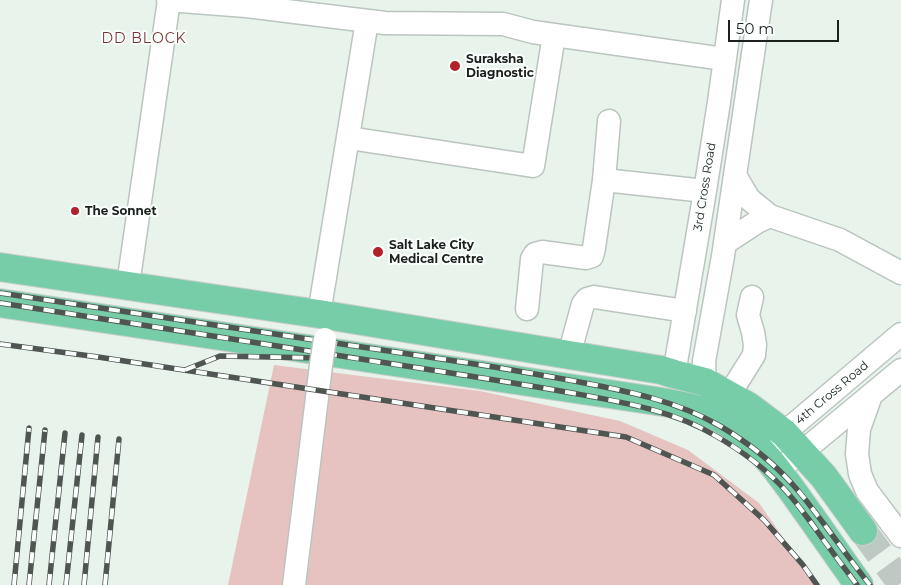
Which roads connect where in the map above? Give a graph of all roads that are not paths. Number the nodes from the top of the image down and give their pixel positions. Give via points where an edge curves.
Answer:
1 (169, 0) edge
2 (733, 0) edge
3 (761, 0) edge
4 (368, 22) junction
5 (554, 35) junction
6 (724, 59) junction
7 (719, 102) junction
8 (745, 106) junction
9 (609, 121) dead end
10 (349, 138) junction
11 (735, 174) junction
12 (604, 180) junction
13 (705, 191) junction
14 (770, 216) junction
15 (725, 243) junction
16 (0, 267) edge
17 (901, 273) edge
18 (128, 286) junction
19 (752, 298) dead end
20 (0, 303) edge
21 (527, 309) dead end
22 (685, 311) junction
23 (324, 323) junction
24 (901, 334) edge
25 (569, 355) junction
26 (901, 370) edge
27 (674, 374) junction
28 (705, 382) junction
29 (872, 394) junction
30 (729, 395) junction
31 (793, 443) junction
32 (770, 462) junction
33 (898, 526) edge
34 (863, 531) tunnel mouth
35 (294, 585) edge
36 (859, 585) edge

1 - 4 street
1 - 18 street
2 - 6 street, 3rd Cross Road
3 - 8 street
4 - 5 street via 503,24
4 - 10 street
5 - 6 street
5 - 10 street via 534,166
6 - 7 street, 3rd Cross Road
7 - 8 street
7 - 13 street, 3rd Cross Road
8 - 11 street
9 - 12 street
10 - 23 street
11 - 14 street via 749,199
11 - 15 street
12 - 13 street
12 - 21 street via 592,256 536,254 532,260
13 - 22 street, 3rd Cross Road
14 - 15 street
14 - 17 street via 840,240
15 - 28 street via 704,360
16 - 18 main road
18 - 23 main road
19 - 30 street via 748,315 754,332 754,355
20 - 32 main road via 683,406 728,422 748,437
22 - 25 street via 587,298
22 - 27 street, 3rd Cross Road
23 - 25 main road
23 - 35 street, bridge
24 - 31 street, 4th Cross Road
25 - 27 main road
26 - 29 street
27 - 28 main road
28 - 30 main road
29 - 31 street
29 - 33 street via 858,429 860,474 867,491
30 - 31 main road via 748,406
31 - 32 street, 4th Cross Road
31 - 34 main road via 824,476
32 - 36 main road

